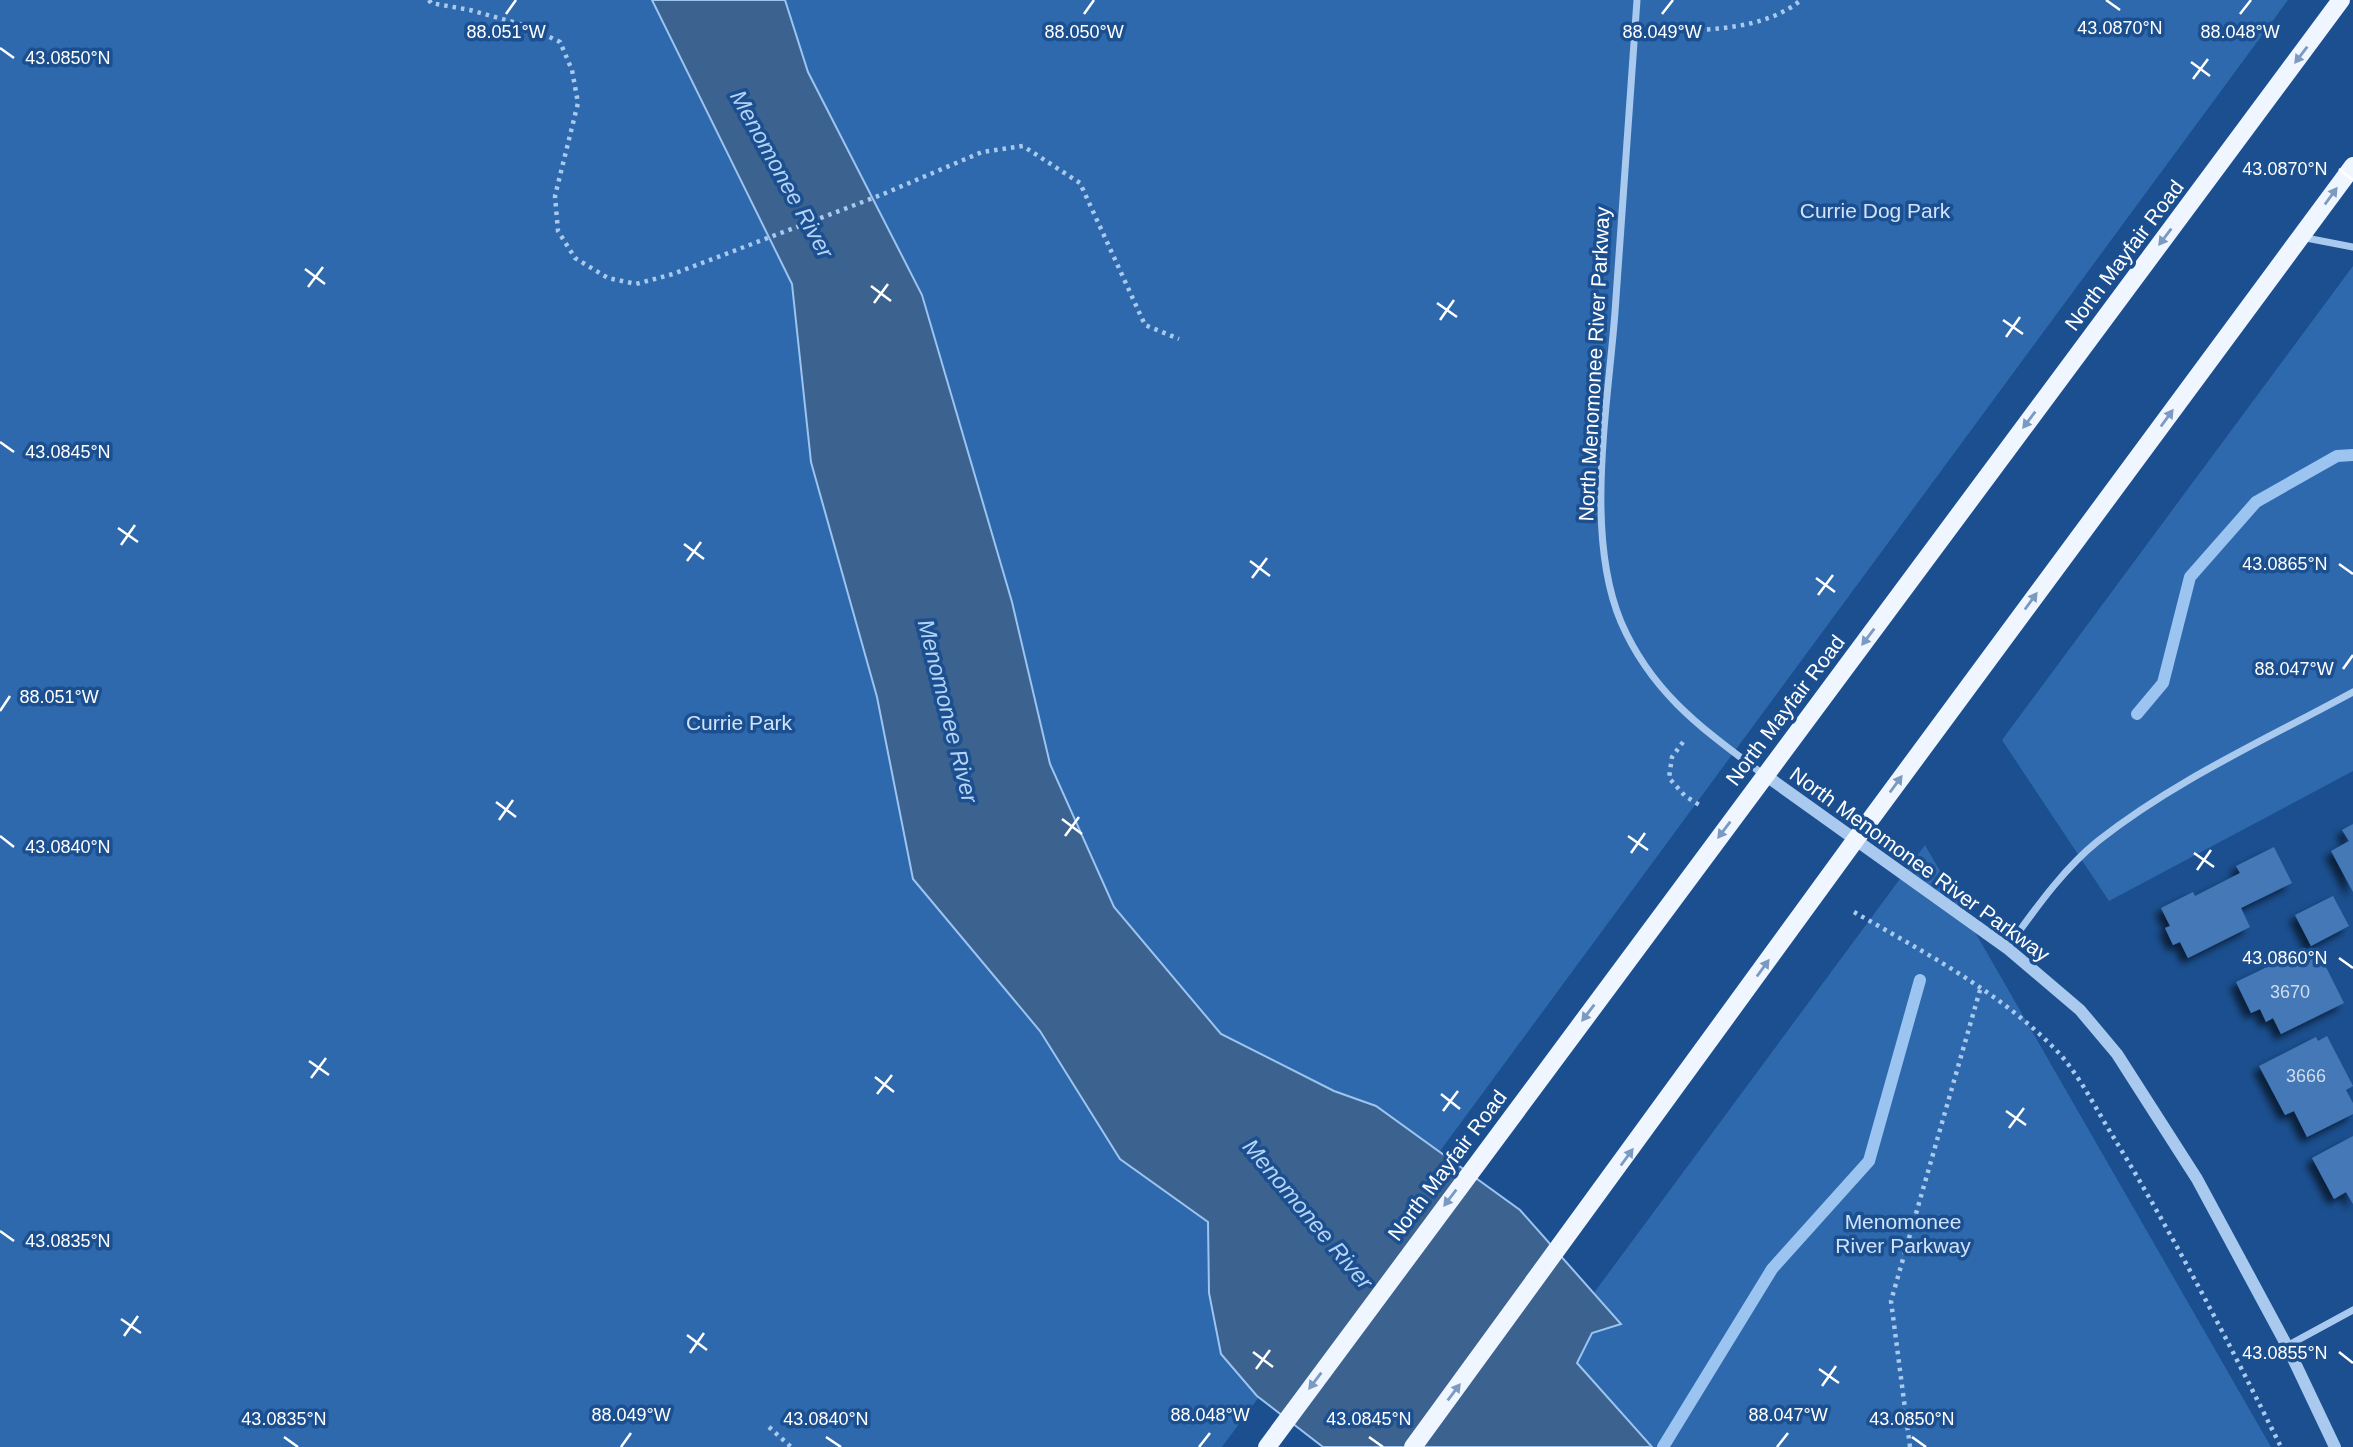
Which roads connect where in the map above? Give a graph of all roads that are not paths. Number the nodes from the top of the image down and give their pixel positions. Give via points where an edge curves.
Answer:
1 (1637, 0) edge
2 (2341, 0) edge
3 (2353, 166) edge
4 (2301, 237) junction
5 (2353, 247) edge
6 (2353, 692) edge
7 (1765, 775) junction
8 (1856, 839) junction
9 (2007, 947) junction
10 (2353, 1310) edge
11 (2287, 1346) junction
12 (1269, 1443) edge
13 (1413, 1447) edge
14 (2334, 1447) edge

1 - 7 street, North Menomonee River Parkway via 1605,420 1602,519 1606,571 1621,622 1663,692 1696,724
2 -> 7 main road, North Mayfair Road
4 -> 3 main road
4 - 5 street
8 -> 4 main road
6 - 9 street via 2174,789 2096,843
7 - 8 street, North Menomonee River Parkway
7 -> 12 main road, North Mayfair Road
8 - 9 street, North Menomonee River Parkway
13 -> 8 main road
9 - 11 street, North Menomonee River Parkway via 2080,1010 2117,1054 2197,1179
10 - 11 street
11 - 14 street, North Menomonee River Parkway

